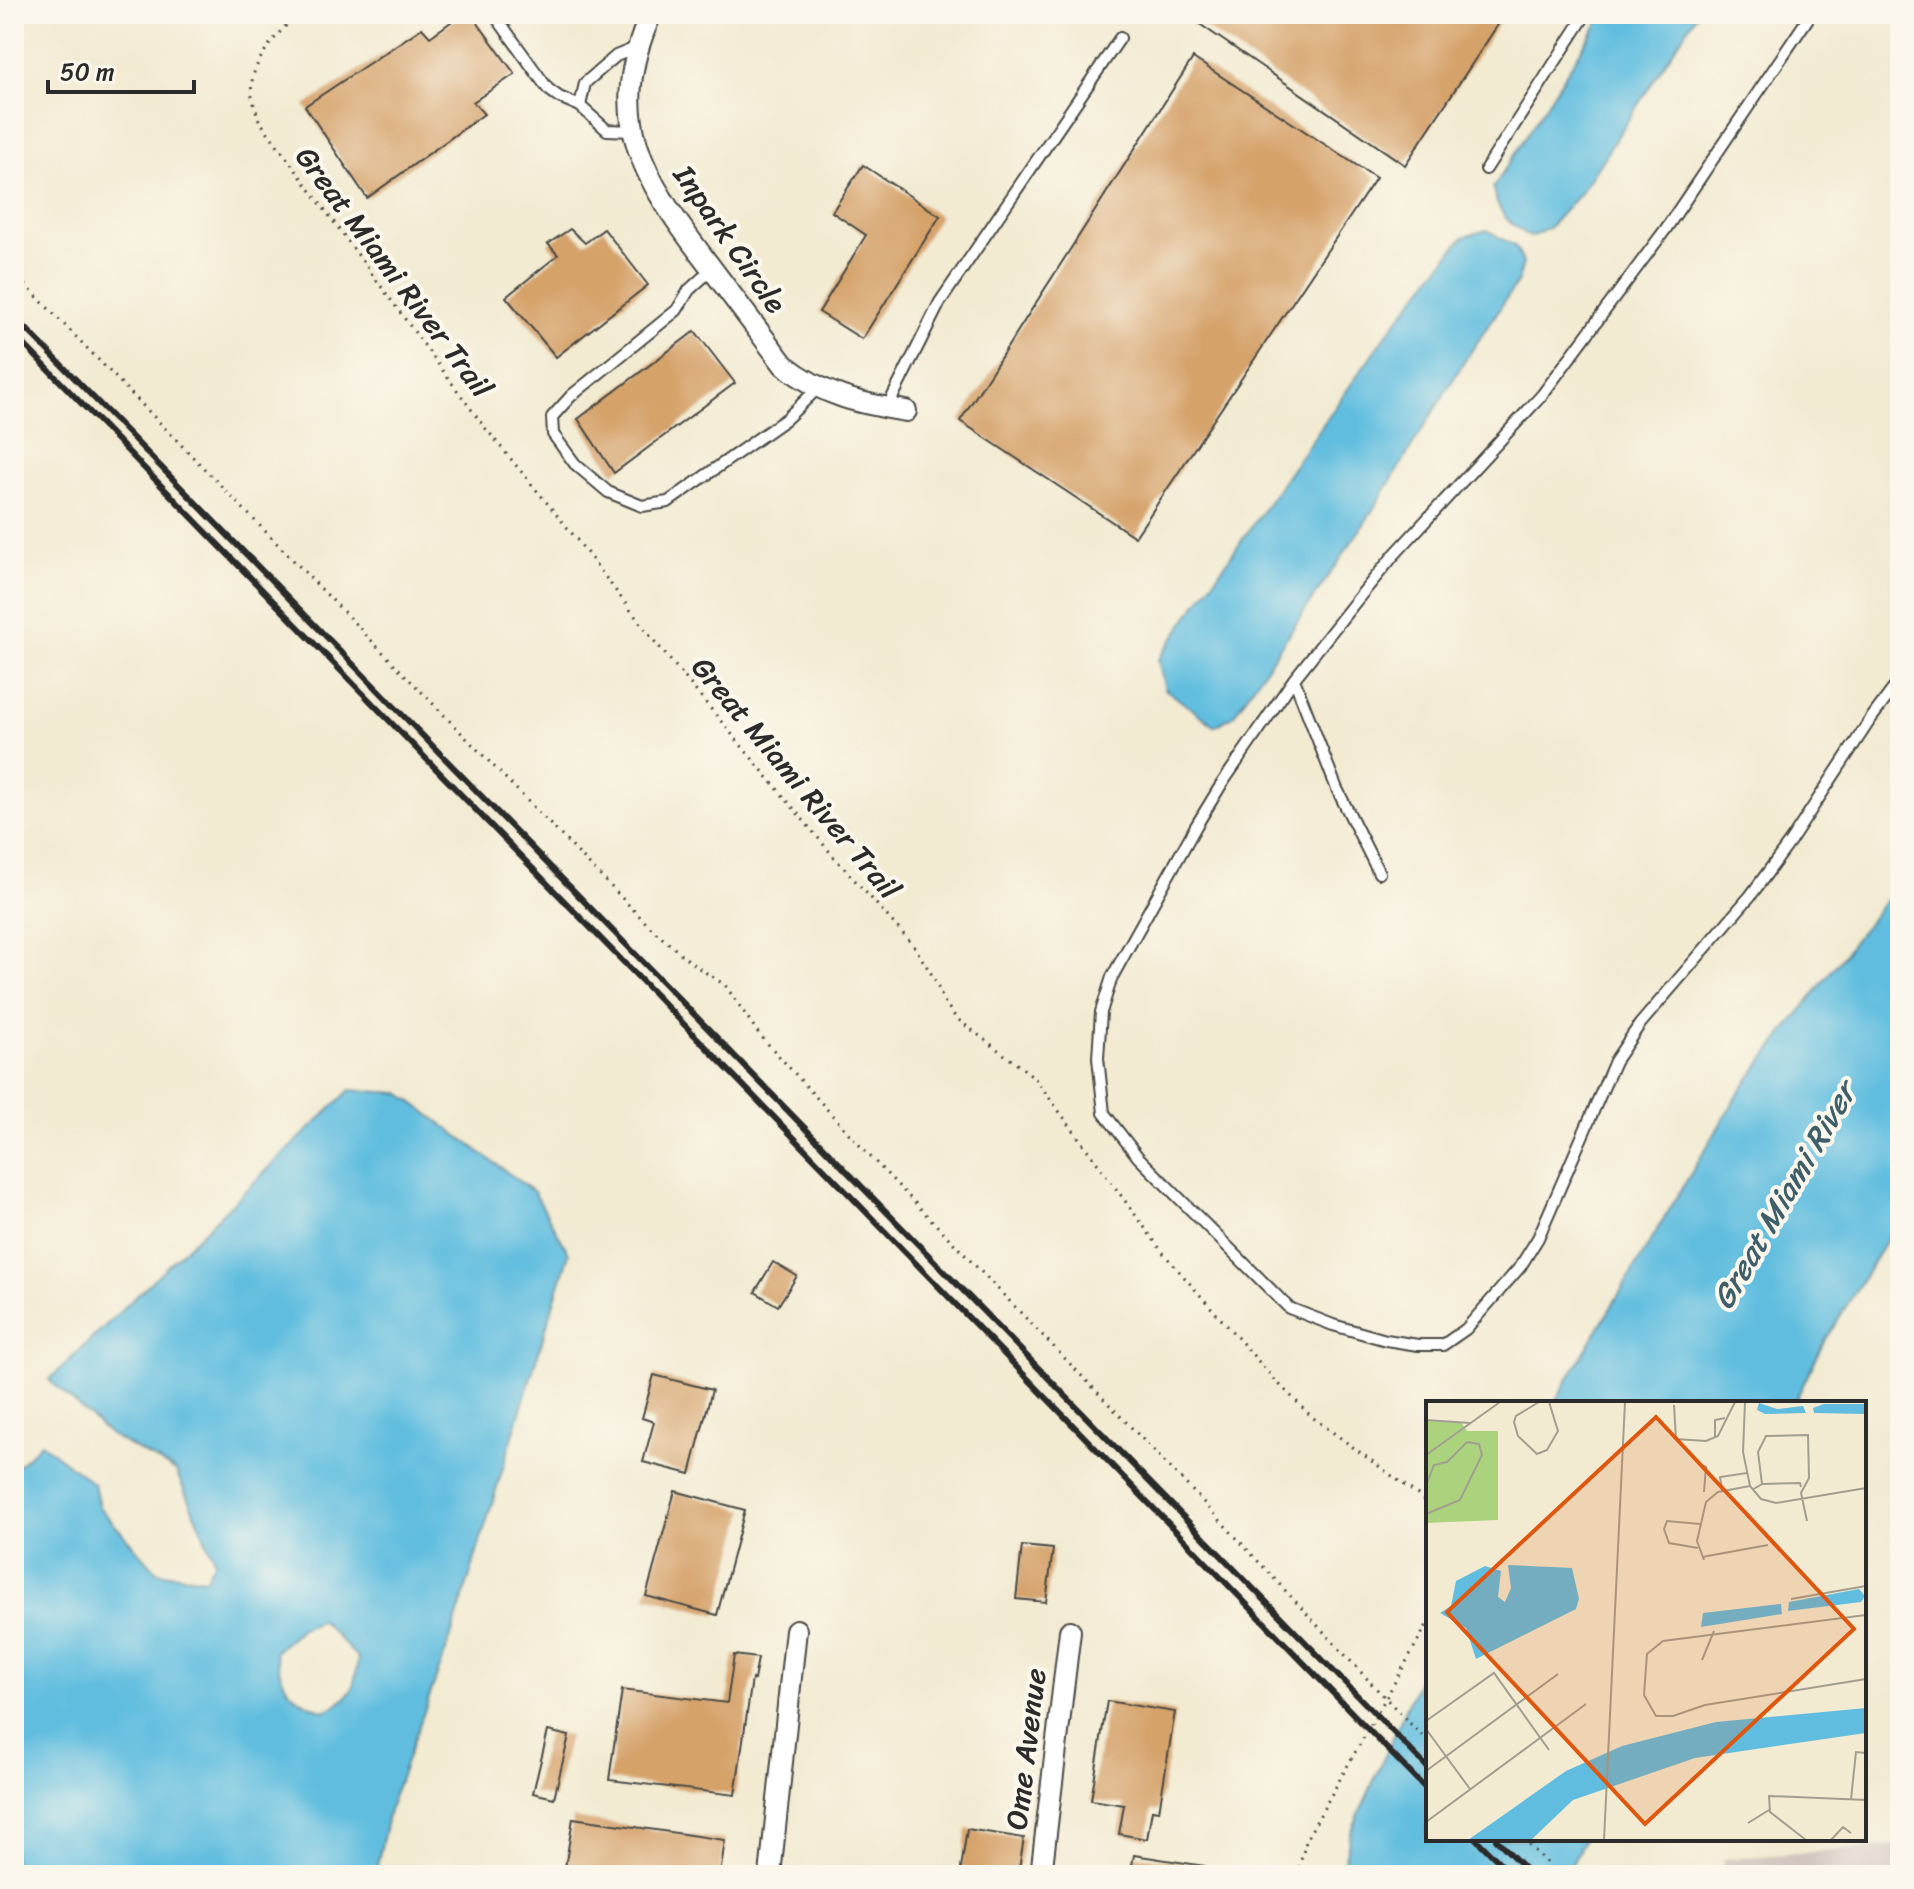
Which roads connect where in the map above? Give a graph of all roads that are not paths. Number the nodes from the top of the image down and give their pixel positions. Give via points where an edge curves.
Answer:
1 (494, 14) edge
2 (651, 14) edge
3 (1586, 14) edge
4 (1811, 14) edge
5 (1120, 38) dead end
6 (638, 46) junction
7 (580, 106) junction
8 (633, 131) junction
9 (1486, 169) dead end
10 (712, 269) junction
11 (818, 388) junction
12 (896, 410) joint
13 (1294, 679) junction
14 (1900, 680) edge
15 (1379, 873) dead end
16 (796, 1630) dead end
17 (1070, 1631) dead end
18 (770, 1875) edge
19 (1041, 1875) edge

1 - 7 lane via 548,89
2 - 6 street, Inpark Circle
3 - 9 lane
4 - 13 lane via 1665,230 1542,395 1394,555
5 - 12 lane via 940,302
6 - 7 lane via 616,56 585,83
6 - 8 street, Inpark Circle via 630,98
7 - 8 lane via 607,130
8 - 10 street, Inpark Circle via 660,198
10 - 11 street, Inpark Circle via 784,365
10 - 11 lane via 677,310 552,417 553,434 575,464 608,492 642,506 668,502 786,419
11 - 12 street, Inpark Circle
13 - 14 lane via 1196,826 1112,977 1101,1012 1098,1058 1104,1113 1138,1157 1289,1308 1333,1325 1418,1345 1443,1345 1466,1329 1520,1267 1538,1238 1615,1061 1640,1024 1751,895
13 - 15 lane via 1337,789
16 - 18 street
17 - 19 street, Ome Avenue

